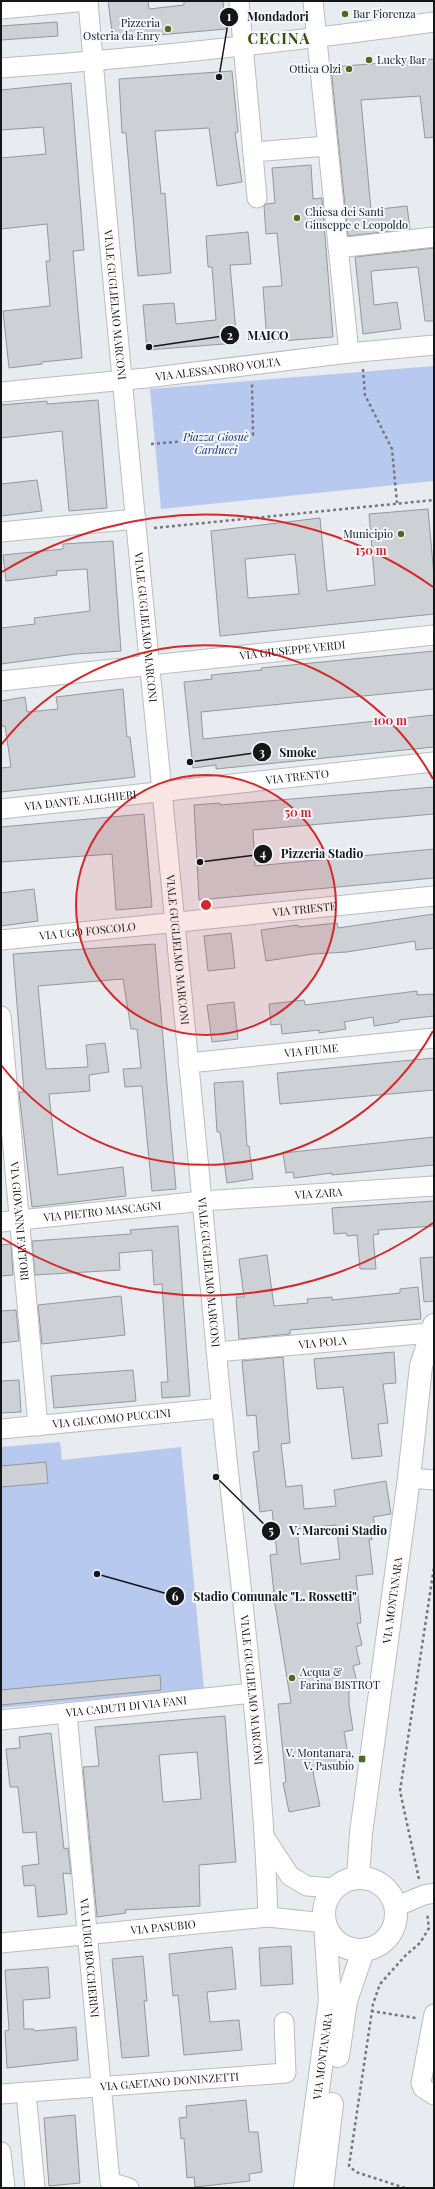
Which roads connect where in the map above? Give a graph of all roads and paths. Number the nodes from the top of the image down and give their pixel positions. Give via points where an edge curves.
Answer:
1 (88, 1) edge
2 (240, 1) edge
3 (313, 1) edge
4 (1, 9) edge
5 (434, 22) edge
6 (317, 38) junction
7 (243, 46) junction
8 (93, 62) junction
9 (1, 68) edge
10 (328, 151) junction
11 (253, 152) junction
12 (257, 198) dead end
13 (434, 237) edge
14 (338, 248) junction
15 (434, 345) edge
16 (356, 353) junction
17 (252, 366) junction
18 (124, 381) junction
19 (1, 392) edge
20 (151, 444) dead end
21 (434, 500) edge
22 (396, 503) junction
23 (136, 525) junction
24 (1, 532) edge
25 (434, 635) edge
26 (150, 666) junction
27 (1, 681) edge
28 (434, 762) edge
29 (161, 792) junction
30 (1, 809) edge
31 (434, 896) edge
32 (175, 921) junction
33 (1, 940) edge
34 (1, 1016) edge
35 (434, 1038) edge
36 (188, 1063) junction
37 (3, 1070) edge
38 (434, 1186) edge
39 (203, 1201) junction
40 (10, 1221) edge
41 (432, 1329) edge
42 (216, 1352) junction
43 (221, 1408) junction
44 (38, 1426) junction
45 (1, 1429) edge
46 (409, 1478) junction
47 (434, 1480) edge
48 (252, 1693) junction
49 (67, 1713) junction
50 (1, 1720) edge
51 (265, 1838) junction
52 (358, 1878) junction
53 (334, 1888) junction
54 (434, 1893) edge
55 (395, 1907) junction
56 (268, 1917) junction
57 (324, 1923) junction
58 (86, 1936) junction
59 (1, 1943) edge
60 (363, 1951) junction
61 (371, 2011) dead end
62 (426, 2016) edge
63 (284, 2022) dead end
64 (102, 2087) junction
65 (26, 2092) junction
66 (1, 2094) edge
67 (434, 2095) edge
68 (1, 2152) edge
69 (5, 2188) edge
70 (35, 2188) edge
71 (129, 2188) edge
72 (304, 2188) edge
73 (322, 2188) edge

1 - 4 street
1 - 8 street, VIALE GUGLIELMO MARCONI
2 - 7 street
3 - 6 street
5 - 6 street
6 - 7 street
6 - 10 street
7 - 8 street
7 - 11 street
8 - 9 street
8 - 18 street, VIALE GUGLIELMO MARCONI
10 - 11 street
10 - 14 street
11 - 12 street
13 - 14 street
14 - 16 street
15 - 16 street, VIA ALESSANDRO VOLTA
16 - 17 street, VIA ALESSANDRO VOLTA
16 - 22 path via 365,395 392,449
17 - 18 street, VIA ALESSANDRO VOLTA
17 - 20 path via 253,435
18 - 19 street, VIA ALESSANDRO VOLTA
18 - 23 street, VIALE GUGLIELMO MARCONI
21 - 22 path
22 - 23 path
23 - 24 street
23 - 26 street, VIALE GUGLIELMO MARCONI
25 - 26 street, VIA GIUSEPPE VERDI
26 - 27 street, VIA GIUSEPPE VERDI
26 - 29 street, VIALE GUGLIELMO MARCONI
28 - 29 street, VIA TRENTO
29 - 30 street, VIA DANTE ALIGHIERI
29 - 32 street, VIALE GUGLIELMO MARCONI
31 - 32 street, VIA TRIESTE
32 - 33 street, VIA UGO FOSCOLO
32 - 36 street, VIALE GUGLIELMO MARCONI
34 - 37 street, VIA GIOVANNI FATTORI
35 - 36 street, VIA FIUME
36 - 39 street, VIALE GUGLIELMO MARCONI
37 - 40 street, VIA GIOVANNI FATTORI
38 - 39 street, VIA ZARA
39 - 40 street, VIA PIETRO MASCAGNI
39 - 42 street, VIALE GUGLIELMO MARCONI
40 - 44 street, VIA GIOVANNI FATTORI
41 - 42 street, VIA POLA
41 - 46 main road, VIA MONTANARA via 421,1366
42 - 43 street, VIALE GUGLIELMO MARCONI
43 - 44 street, VIA GIACOMO PUCCINI
43 - 48 street, VIALE GUGLIELMO MARCONI
44 - 45 street, VIA GIACOMO PUCCINI
46 - 47 street
46 - 52 main road, VIA MONTANARA
48 - 49 street, VIA CADUTI DI VIA FANI
48 - 51 street, VIALE GUGLIELMO MARCONI
49 - 50 street, VIA CADUTI DI VIA FANI
49 - 58 street, VIA LUIGI BOCCHERINI
51 - 53 street, VIALE GUGLIELMO MARCONI via 290,1876 307,1886
51 - 56 street, VIALE GUGLIELMO MARCONI
52 - 53 main road
52 - 55 main road via 369,1879 382,1886 392,1898
53 - 57 main road via 327,1899
54 - 55 street
55 - 60 main road via 396,1919 392,1931 374,1948
56 - 57 street, VIA PASUBIO
56 - 58 street, VIA PASUBIO
57 - 60 main road via 328,1933 339,1944
57 - 72 main road, VIA MONTANARA via 330,2000
58 - 59 street, VIA PASUBIO
58 - 64 street, VIA LUIGI BOCCHERINI
60 - 73 main road, VIA MONTANARA via 346,2001
61 - 62 path
62 - 67 street via 421,2083
63 - 64 street, VIA GAETANO DONINZETTI via 286,2074
64 - 65 street, VIA GAETANO DONINZETTI
64 - 71 street, VIA LUIGI BOCCHERINI via 110,2182
65 - 66 street, VIA GAETANO DONINZETTI
65 - 70 street
68 - 69 street

